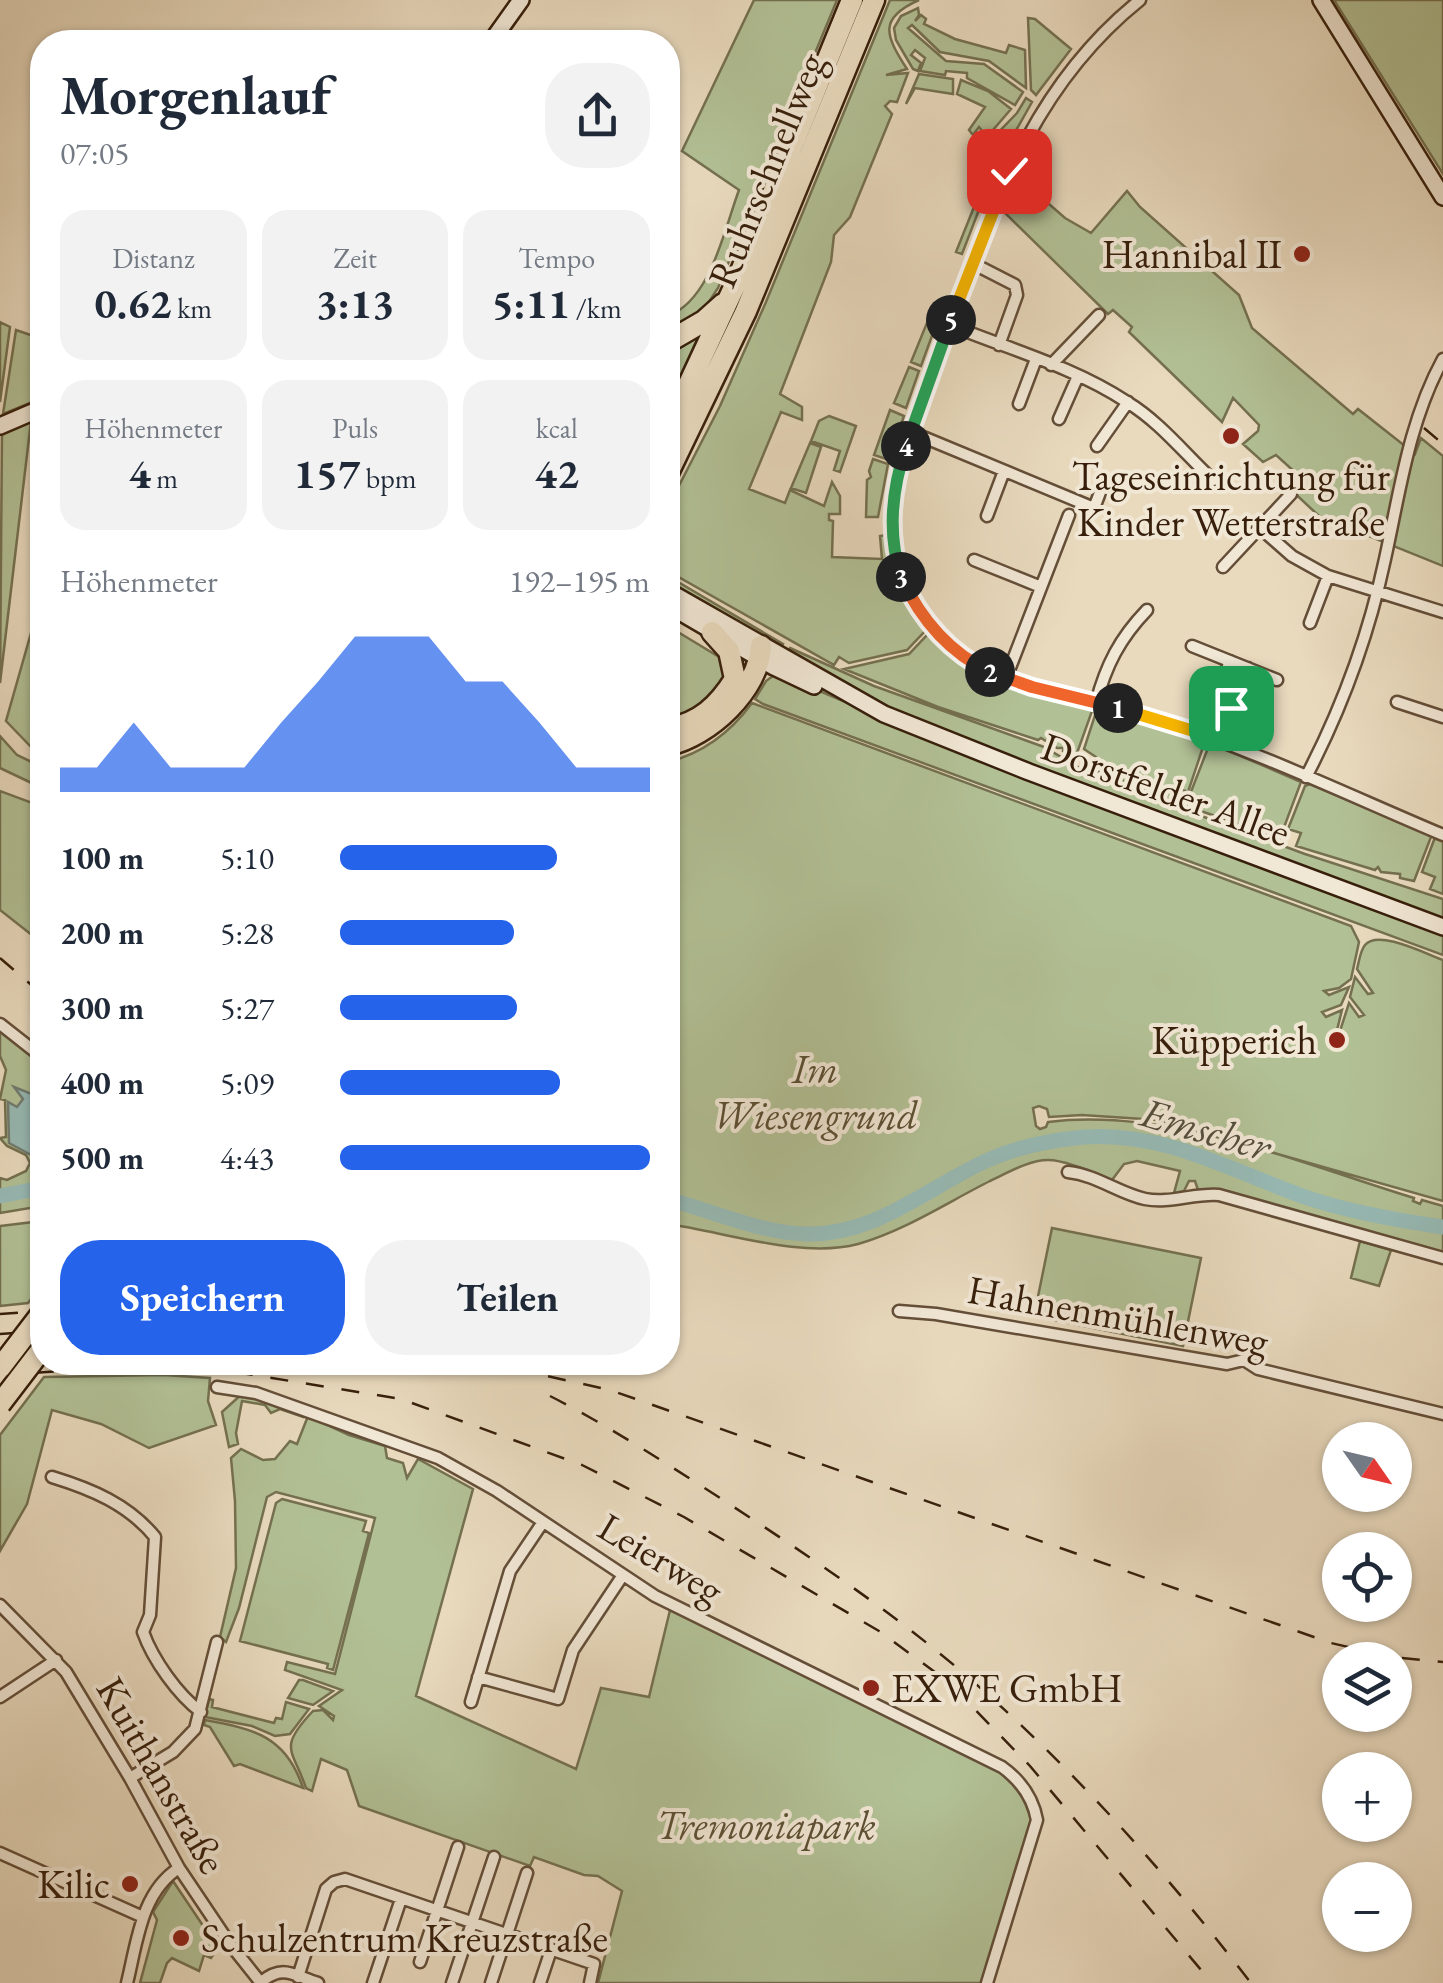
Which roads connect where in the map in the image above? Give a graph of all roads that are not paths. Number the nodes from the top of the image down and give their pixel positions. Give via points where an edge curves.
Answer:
1 (521, 0) edge
2 (852, 0) edge
3 (874, 0) edge
4 (1140, 0) edge
5 (1320, 0) edge
6 (500, 30) edge
7 (1443, 197) edge
8 (972, 263) junction
9 (737, 281) junction
10 (1099, 315) dead end
11 (950, 325) junction
12 (680, 335) edge
13 (999, 345) junction
14 (1036, 359) junction
15 (1443, 359) edge
16 (1051, 365) junction
17 (1078, 376) junction
18 (1128, 402) junction
19 (680, 403) edge
20 (1019, 404) dead end
21 (30, 413) edge
22 (1059, 419) dead end
23 (0, 426) edge
24 (911, 432) junction
25 (1097, 446) dead end
26 (680, 449) edge
27 (1004, 471) junction
28 (1213, 480) dead end
29 (1104, 482) dead end
30 (1291, 494) dead end
31 (1069, 515) dead end
32 (987, 516) dead end
33 (1259, 527) junction
34 (974, 560) dead end
35 (1223, 567) dead end
36 (1328, 576) junction
37 (1041, 587) junction
38 (1377, 591) junction
39 (680, 598) edge
40 (1148, 610) dead end
41 (680, 612) edge
42 (1443, 612) edge
43 (1310, 622) dead end
44 (712, 632) junction
45 (1192, 646) dead end
46 (757, 653) junction
47 (1230, 661) junction
48 (1248, 668) junction
49 (1006, 678) junction
50 (735, 679) junction
51 (1278, 680) dead end
52 (1096, 702) junction
53 (1397, 702) dead end
54 (1219, 714) junction
55 (1443, 717) edge
56 (680, 727) edge
57 (1210, 736) junction
58 (680, 741) edge
59 (1306, 777) junction
60 (1442, 832) edge
61 (1443, 927) edge
62 (0, 1024) edge
63 (30, 1048) edge
64 (1068, 1172) dead end
65 (1443, 1258) edge
66 (898, 1311) dead end
67 (30, 1328) edge
68 (30, 1365) edge
69 (0, 1368) edge
70 (217, 1386) dead end
71 (0, 1404) edge
72 (1443, 1414) edge
73 (52, 1477) dead end
74 (544, 1522) junction
75 (624, 1575) junction
76 (0, 1605) edge
77 (217, 1642) dead end
78 (56, 1660) junction
79 (478, 1677) junction
80 (0, 1698) edge
81 (471, 1702) dead end
82 (201, 1712) junction
83 (130, 1778) junction
84 (458, 1847) dead end
85 (0, 1853) edge
86 (494, 1857) dead end
87 (179, 1868) junction
88 (527, 1872) dead end
89 (400, 1899) junction
90 (436, 1911) junction
91 (143, 1917) junction
92 (472, 1923) junction
93 (506, 1934) junction
94 (551, 1950) junction
95 (420, 1962) dead end
96 (298, 1976) junction
97 (126, 1983) edge
98 (261, 1983) edge
99 (318, 1983) edge
100 (373, 1983) edge
101 (452, 1983) edge
102 (491, 1983) edge
103 (540, 1983) edge
104 (590, 1983) edge
105 (987, 1983) edge

1 - 6 main road
2 - 9 highway, Ruhrschnellweg
3 - 26 highway, Ruhrschnellweg via 746,310
4 - 8 street via 1089,48 1038,115
5 - 7 main road
8 - 11 street
8 - 13 street via 1016,285
9 - 12 highway via 711,316
9 - 19 highway, Ruhrschnellweg
10 - 16 street
11 - 13 street
11 - 24 street
13 - 14 street
14 - 16 street
14 - 20 street
15 - 38 street via 1409,446
16 - 17 street
17 - 18 street
17 - 22 street
18 - 25 street
18 - 28 street
21 - 23 main road
24 - 27 street
24 - 49 street via 892,512 902,579 941,638
27 - 29 street via 1094,508
27 - 32 street
30 - 33 street
31 - 37 street
33 - 35 street
33 - 36 street
34 - 37 street
36 - 38 street
36 - 43 street
37 - 49 street
38 - 42 street
38 - 59 street via 1333,726
39 - 46 main road, Dorstfelder Allee
40 - 52 street via 1111,656
41 - 44 main road, Dorstfelder Allee
44 - 46 main road, Dorstfelder Allee
44 - 50 highway via 729,651
45 - 47 street
46 - 50 highway
46 - 58 highway via 720,718
46 - 61 main road, Dorstfelder Allee via 982,755
47 - 48 street
47 - 54 street via 1214,701
48 - 51 street
48 - 54 street via 1231,708
49 - 52 street
50 - 56 highway via 706,714
52 - 57 street
53 - 55 street
54 - 57 street
57 - 59 street
59 - 60 street
62 - 63 street
64 - 65 street via 1145,1198 1218,1195
66 - 72 street, Hahnenmühlenweg via 1227,1364 1244,1360 1258,1370
67 - 69 highway, bridge
68 - 71 highway, bridge
70 - 74 street, Leierweg via 256,1393 424,1452
73 - 82 street via 99,1492 155,1537 143,1632
74 - 75 street, Leierweg
74 - 79 street via 510,1571
75 - 79 street via 573,1650 558,1699
75 - 105 street, Leierweg via 1016,1777 1033,1805 1035,1829
76 - 78 street, Kuithanstraße
77 - 82 street
78 - 80 street
78 - 83 street, Kuithanstraße
79 - 81 street
82 - 83 street via 186,1740
83 - 87 street, Kuithanstraße
84 - 90 street
85 - 91 street
86 - 92 street
87 - 91 street via 160,1884
87 - 98 street, Kuithanstraße
88 - 93 street
89 - 90 street
89 - 96 street via 345,1879 334,1882
89 - 100 street
90 - 92 street
90 - 95 street
91 - 97 street
92 - 93 street
92 - 101 street
93 - 94 street
93 - 102 street
94 - 103 street
94 - 104 street via 594,1964
96 - 98 street via 272,1973
96 - 99 street

